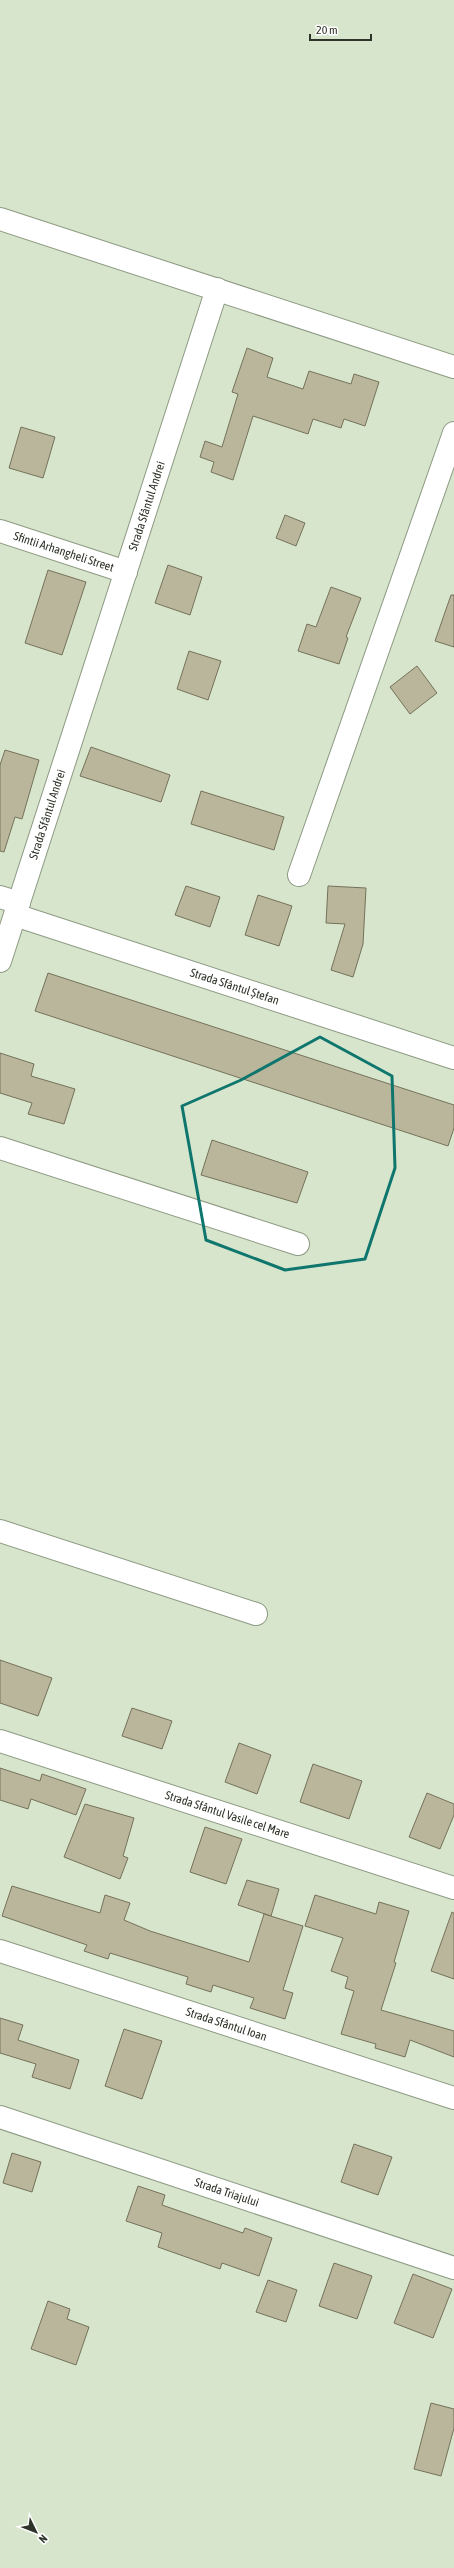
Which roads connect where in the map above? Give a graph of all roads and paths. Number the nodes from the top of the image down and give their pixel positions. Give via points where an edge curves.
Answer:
1 (0, 219) edge
2 (217, 288) junction
3 (454, 367) edge
4 (454, 433) edge
5 (0, 531) edge
6 (126, 572) junction
7 (299, 875) dead end
8 (11, 905) edge
9 (0, 961) edge
10 (454, 1058) edge
11 (0, 1148) edge
12 (298, 1244) dead end
13 (0, 1531) edge
14 (256, 1614) dead end
15 (0, 1742) edge
16 (454, 1888) edge
17 (0, 1950) edge
18 (454, 2098) edge
19 (0, 2117) edge
20 (454, 2268) edge

1 - 2 street
2 - 3 street
2 - 6 street, Strada Sfântul Andrei
4 - 7 street
5 - 6 street, Sfintii Arhangheli Street
6 - 8 street, Strada Sfântul Andrei
8 - 9 street, Strada Sfântul Andrei
8 - 10 street, Strada Sfântul Ștefan
11 - 12 street
13 - 14 street
15 - 16 street, Strada Sfântul Vasile cel Mare
17 - 18 street, Strada Sfântul Ioan
19 - 20 street, Strada Triajului

